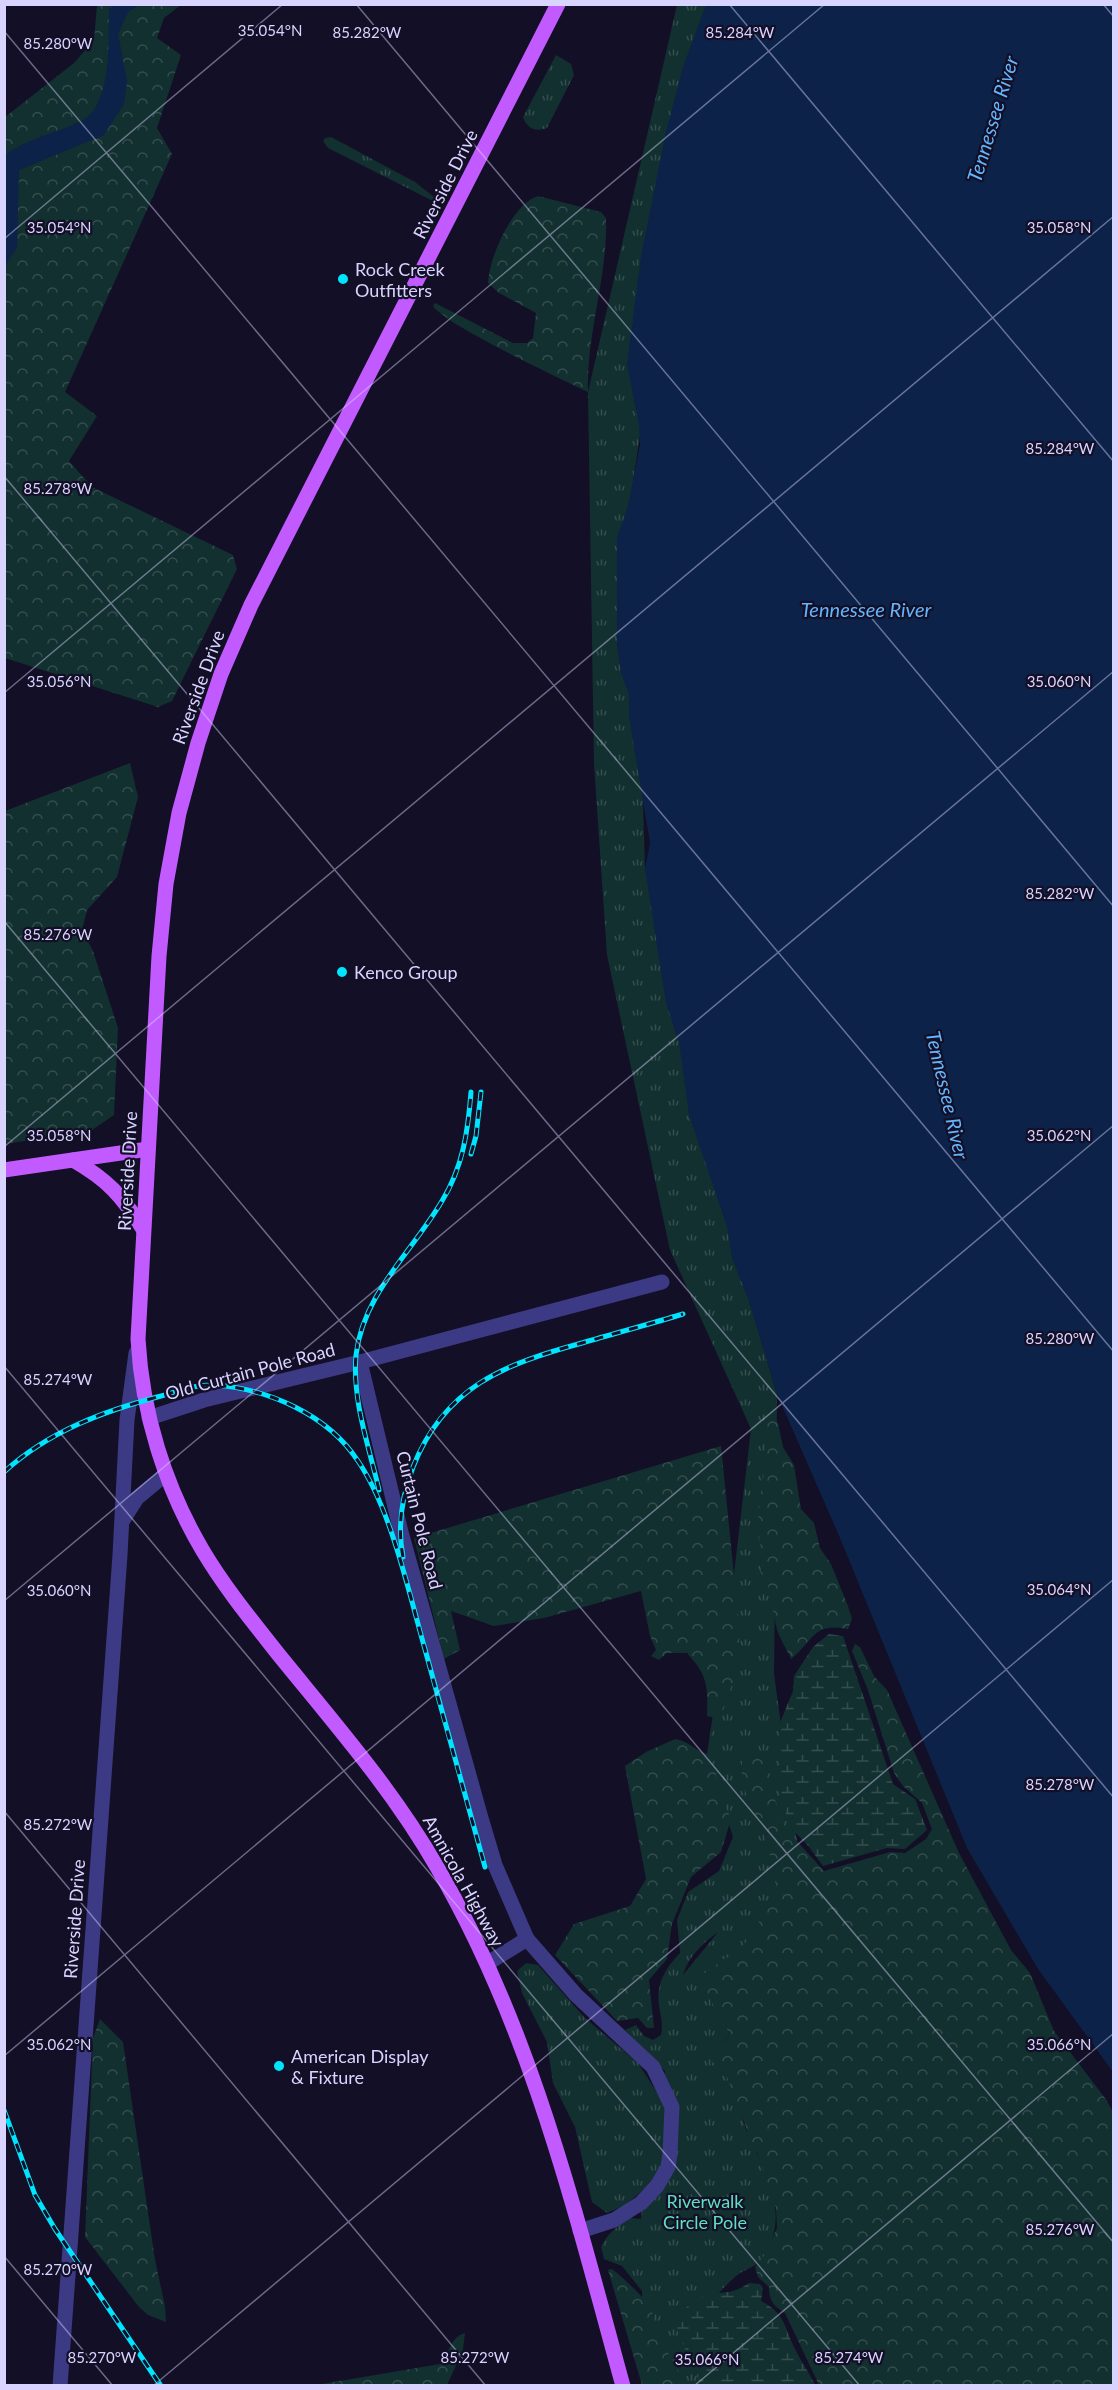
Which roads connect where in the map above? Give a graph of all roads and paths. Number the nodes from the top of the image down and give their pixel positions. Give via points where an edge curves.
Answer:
1 (558, 4) edge
2 (148, 1149) junction
3 (73, 1160) junction
4 (4, 1170) edge
5 (143, 1229) junction
6 (662, 1282) dead end
7 (138, 1340) junction
8 (360, 1362) junction
9 (149, 1418) junction
10 (159, 1453) joint
11 (166, 1474) junction
12 (122, 1523) junction
13 (527, 1939) junction
14 (488, 1963) junction
15 (580, 2231) junction
16 (60, 2385) edge
17 (624, 2385) edge

1 - 2 main road, Riverside Drive via 251,605 208,709 188,778 166,884
2 - 3 main road
2 - 5 main road, Riverside Drive
3 - 4 main road
3 - 5 main road via 97,1173 116,1190
5 - 7 main road, Riverside Drive
6 - 8 street
7 - 9 main road, Riverside Drive
7 - 12 street via 127,1420
8 - 9 street, Old Curtain Pole Road via 204,1400
8 - 13 street, Curtain Pole Road via 401,1532 481,1818 495,1865
9 - 10 main road, Riverside Drive
10 - 11 main road, Amnicola Highway
11 - 12 street, Riverside Drive via 136,1498
11 - 14 main road, Amnicola Highway via 183,1515 214,1568 250,1619 368,1763 437,1866
12 - 16 street, Riverside Drive
13 - 14 street
13 - 15 street, Curtain Pole Road via 576,1995 653,2067 672,2107 668,2167 657,2186 641,2203 614,2220
14 - 15 main road, Amnicola Highway via 542,2099
15 - 17 main road, Amnicola Highway

